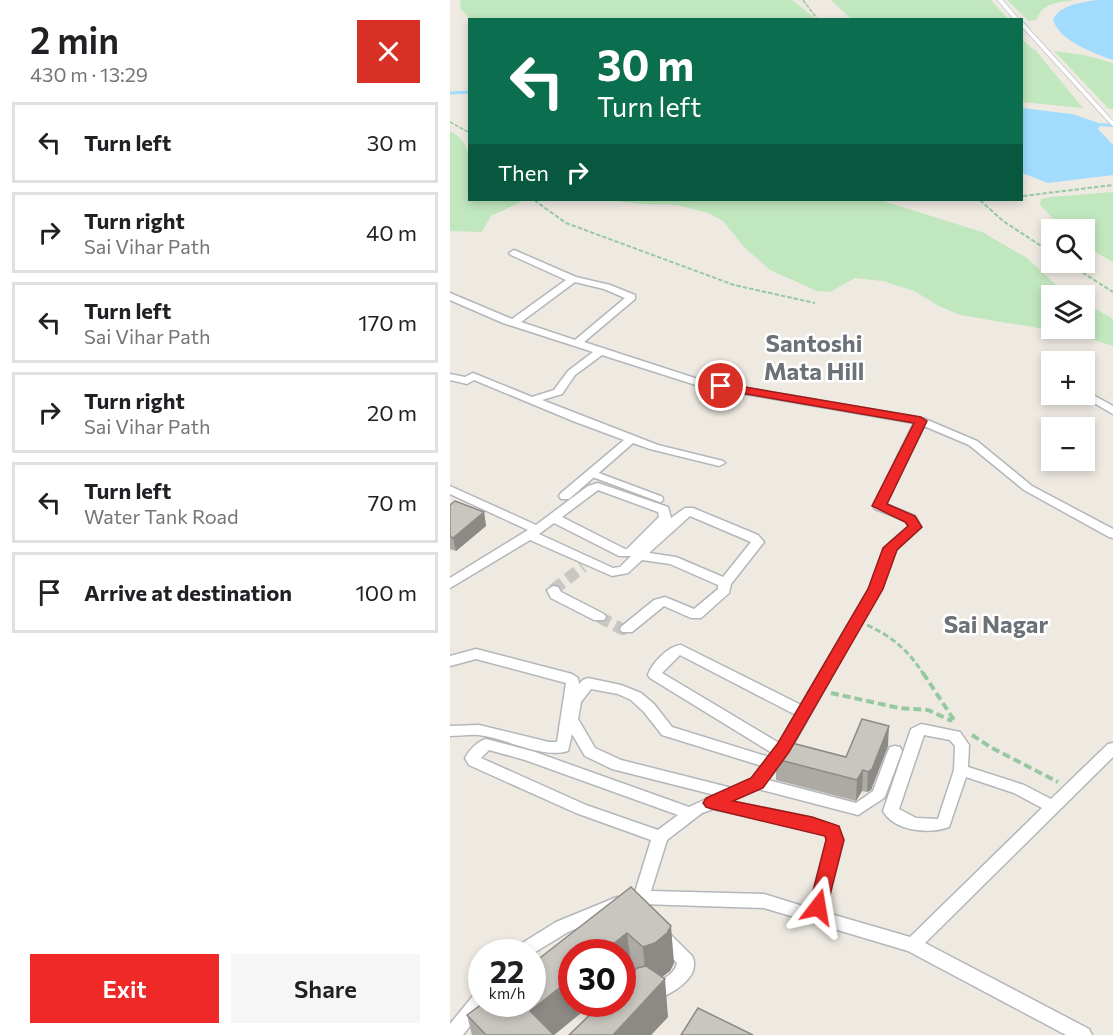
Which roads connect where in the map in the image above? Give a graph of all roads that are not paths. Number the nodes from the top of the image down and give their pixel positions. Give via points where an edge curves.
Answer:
1 (1000, 0) edge
2 (1015, 18) edge
3 (1023, 25) edge
4 (1113, 124) edge
5 (514, 253) dead end
6 (573, 279) junction
7 (450, 296) edge
8 (514, 323) junction
9 (577, 343) junction
10 (602, 351) junction
11 (450, 377) edge
12 (532, 400) junction
13 (1095, 400) edge
14 (1113, 411) edge
15 (921, 421) junction
16 (633, 438) junction
17 (719, 463) dead end
18 (593, 474) junction
19 (450, 490) edge
20 (565, 496) dead end
21 (660, 499) dead end
22 (554, 518) junction
23 (534, 532) junction
24 (1113, 534) edge
25 (640, 556) junction
26 (725, 583) junction
27 (450, 584) edge
28 (553, 590) dead end
29 (598, 617) tunnel mouth
30 (627, 629) dead end
31 (450, 661) edge
32 (804, 713) junction
33 (450, 731) edge
34 (1113, 748) edge
35 (895, 751) dead end
36 (776, 757) junction
37 (961, 770) junction
38 (757, 783) junction
39 (734, 794) junction
40 (712, 803) junction
41 (1053, 807) junction
42 (690, 814) junction
43 (660, 837) junction
44 (633, 899) junction
45 (638, 915) edge
46 (815, 916) junction
47 (652, 928) edge
48 (543, 939) edge
49 (913, 945) junction
50 (636, 997) edge
51 (468, 1015) edge
52 (452, 1035) edge
53 (1083, 1035) edge

1 - 2 lane
3 - 4 lane
5 - 6 street
6 - 8 street
6 - 9 street via 632,297
7 - 8 street
8 - 9 street
9 - 10 street
10 - 12 street via 575,368 558,392
10 - 15 street via 699,383
11 - 12 street via 467,381 473,376
12 - 16 street
13 - 14 street
15 - 24 street via 973,443 1028,488
15 - 32 street via 879,506 911,519 915,527 890,548 876,589
16 - 17 street
16 - 18 street
18 - 20 street
18 - 21 lane
19 - 23 street
22 - 22 street via 598,486 666,513 631,552 623,553
22 - 23 street
23 - 25 street via 586,564 612,572 624,570
23 - 27 street
25 - 26 street via 672,560
25 - 26 street via 689,511 758,542
26 - 30 street via 724,590 696,615 664,601
28 - 29 street
31 - 33 street via 476,654 573,681 563,747 479,730
32 - 36 street
32 - 36 street via 681,650 656,671 656,675
34 - 41 street
35 - 38 street via 879,794 858,809
36 - 38 street
36 - 39 street via 667,731 632,693 588,683 574,701 571,719 590,752 617,765
37 - 37 street via 960,739 921,729 891,811 898,817 932,827 944,823
37 - 41 street via 1019,789
38 - 39 street
39 - 40 street
40 - 42 street
40 - 46 street via 833,831 835,840
41 - 49 street
42 - 43 street
42 - 43 street via 502,748 486,744 472,758 581,809
43 - 44 street
44 - 45 street
44 - 46 street via 764,901
44 - 48 street via 562,927
46 - 49 street
47 - 50 street via 686,961 686,969 651,995
49 - 53 street
51 - 52 street

